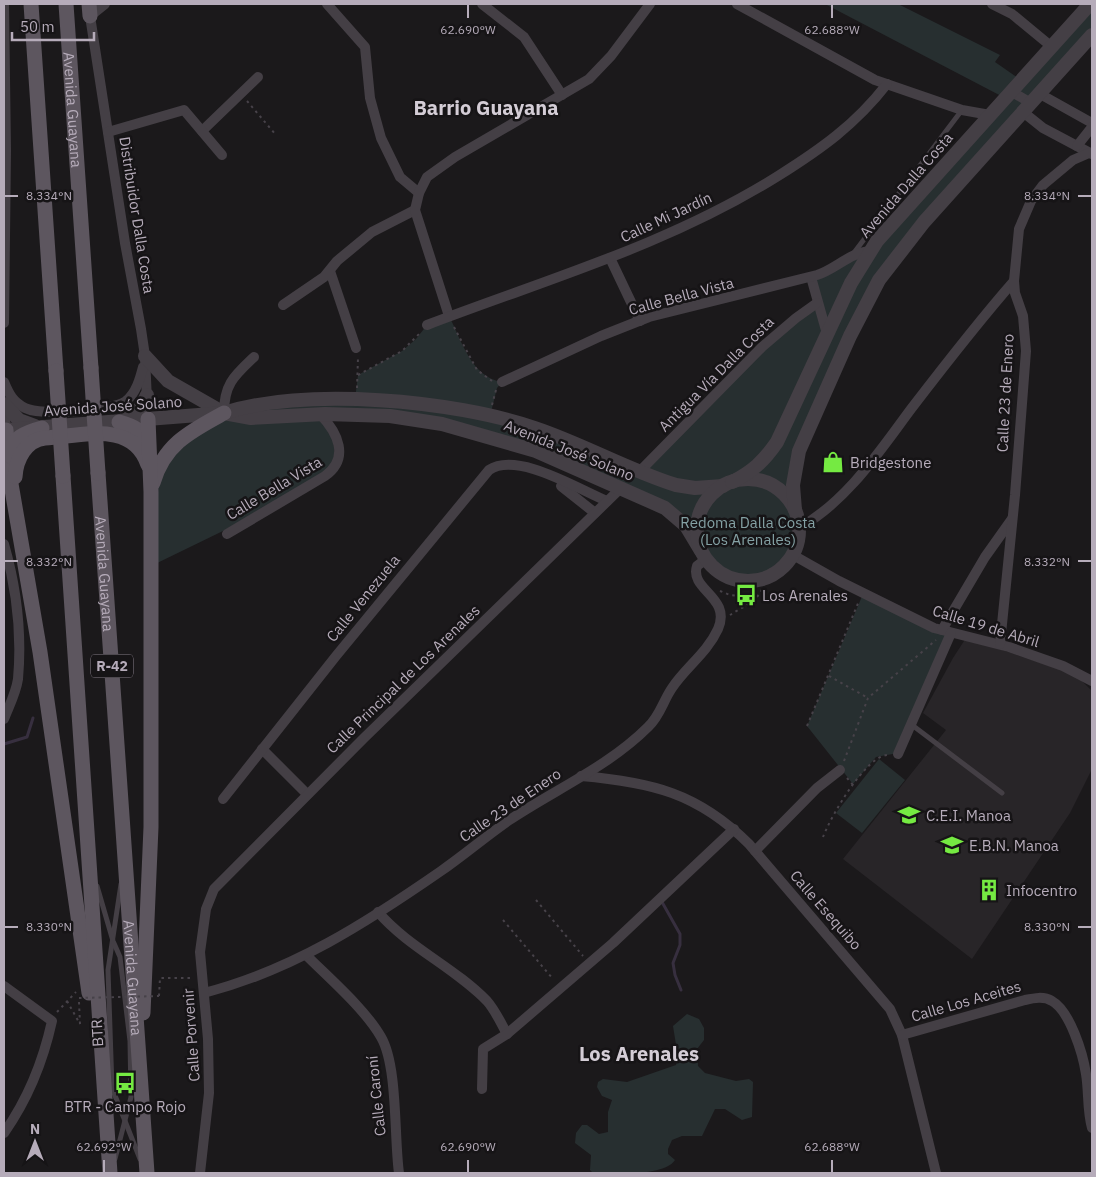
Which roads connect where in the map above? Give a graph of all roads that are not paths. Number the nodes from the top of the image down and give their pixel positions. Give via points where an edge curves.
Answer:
1 (4, 4) edge
2 (31, 4) edge
3 (66, 4) edge
4 (105, 4) edge
5 (327, 4) edge
6 (482, 4) edge
7 (650, 4) edge
8 (737, 4) edge
9 (992, 4) edge
10 (1090, 4) edge
11 (90, 10) edge
12 (1092, 35) edge
13 (1052, 47) junction
14 (258, 76) dead end
15 (887, 84) junction
16 (1012, 92) junction
17 (562, 95) junction
18 (1031, 103) junction
19 (962, 110) junction
20 (990, 115) junction
21 (1092, 123) edge
22 (1092, 127) edge
23 (202, 131) junction
24 (108, 132) junction
25 (1078, 146) junction
26 (1091, 153) edge
27 (222, 155) dead end
28 (418, 193) junction
29 (414, 210) junction
30 (4, 242) edge
31 (871, 251) junction
32 (851, 256) junction
33 (610, 258) junction
34 (330, 271) junction
35 (811, 276) junction
36 (1014, 280) junction
37 (817, 303) junction
38 (283, 305) dead end
39 (449, 316) junction
40 (640, 321) junction
41 (4, 323) edge
42 (427, 325) road end
43 (827, 334) junction
44 (356, 348) road end
45 (145, 356) junction
46 (254, 357) dead end
47 (4, 381) edge
48 (502, 382) road end
49 (147, 395) junction
50 (4, 404) edge
51 (224, 414) junction
52 (320, 414) junction
53 (148, 420) junction
54 (119, 422) junction
55 (42, 428) junction
56 (5, 431) edge
57 (150, 448) junction
58 (6, 466) edge
59 (150, 471) junction
60 (640, 471) junction
61 (551, 477) junction
62 (727, 484) junction
63 (622, 487) junction
64 (151, 492) junction
65 (607, 501) junction
66 (15, 505) junction
67 (795, 510) junction
68 (595, 513) junction
69 (1013, 519) junction
70 (799, 528) junction
71 (227, 534) dead end
72 (4, 544) edge
73 (703, 555) junction
74 (793, 555) junction
75 (947, 632) junction
76 (1000, 644) junction
77 (1092, 681) edge
78 (4, 719) edge
79 (912, 725) junction
80 (262, 749) junction
81 (898, 754) road end
82 (840, 770) road end
83 (581, 776) junction
84 (1002, 793) dead end
85 (308, 794) junction
86 (223, 799) dead end
87 (734, 829) junction
88 (755, 851) junction
89 (89, 857) junction
90 (124, 859) junction
91 (211, 895) joint
92 (378, 912) junction
93 (113, 941) junction
94 (306, 955) junction
95 (4, 986) edge
96 (204, 993) junction
97 (507, 1034) junction
98 (902, 1035) junction
99 (102, 1052) junction
100 (138, 1052) junction
101 (482, 1089) dead end
102 (125, 1122) junction
103 (1092, 1128) edge
104 (4, 1133) edge
105 (110, 1173) edge
106 (147, 1173) edge
107 (200, 1173) edge
108 (398, 1173) edge
109 (936, 1173) edge

1 - 30 street
2 - 89 main road, R-42, bridge
3 - 90 main road, Avenida Guayana / R-42, bridge
4 - 11 street
5 - 28 street via 365,46 370,98 381,138 400,178
6 - 17 street via 524,37
7 - 17 street via 600,69
8 - 15 street
9 - 13 street via 1012,14
10 - 13 street, Avenida Dalla Costa
11 - 24 street, Distribuidor Dalla Costa
12 - 18 street
13 - 16 street, Avenida Dalla Costa
14 - 23 street
15 - 19 street
15 - 33 street, Calle Mi Jardín via 840,134 792,168 695,223
16 - 18 street
16 - 20 street, Avenida Dalla Costa
17 - 28 street via 455,157 427,177
18 - 21 street
18 - 25 street via 1043,128
18 - 67 street via 924,222 872,293 798,452 792,485
19 - 20 street
19 - 32 lane
20 - 31 street, Avenida Dalla Costa via 899,215
22 - 25 street
23 - 24 street via 184,110
23 - 27 street
24 - 45 street, Distribuidor Dalla Costa
25 - 26 street
26 - 36 street, Calle 23 de Enero via 1072,160 1057,171 1031,201 1019,229
28 - 29 street
29 - 34 street via 372,232 337,261
29 - 39 street
30 - 41 street
31 - 32 street, Calle Bella Vista
31 - 43 street, Avenida Dalla Costa
32 - 35 street, Calle Bella Vista via 829,271
33 - 39 street, Calle Mi Jardín
33 - 40 street
34 - 38 street
34 - 44 street
35 - 37 street
35 - 40 street, Calle Bella Vista
36 - 69 street, Calle 23 de Enero via 1023,316 1026,351
36 - 70 street via 836,503
37 - 43 street
37 - 60 street, Antigua Vía Dalla Costa via 762,347
39 - 42 street, Calle Mi Jardín
40 - 48 street, Calle Bella Vista
43 - 62 street, Avenida Dalla Costa via 777,442 753,471
45 - 47 street via 134,391 122,404 110,407 33,411 16,403
45 - 49 street, Distribuidor Dalla Costa
45 - 51 street via 168,381
46 - 51 street via 234,375 228,386
47 - 50 street
49 - 53 street, Distribuidor Dalla Costa
49 - 54 street via 136,413
50 - 55 street via 19,420
50 - 56 street
51 - 52 street, Avenida José Solano via 251,418
51 - 53 street, Avenida José Solano
51 - 60 street, Avenida José Solano via 250,405 356,399 423,404 490,416 562,437
51 - 64 main road via 186,434 173,446 156,473
52 - 63 street, Avenida José Solano via 390,416 442,424 536,450
52 - 71 street, Calle Bella Vista via 335,435 339,455 337,466
53 - 54 street, Avenida José Solano
53 - 57 main road
54 - 55 street, Avenida José Solano
54 - 57 main road via 142,433
55 - 56 street, Avenida José Solano
55 - 58 main road via 16,440
56 - 58 main road
57 - 59 main road
58 - 66 main road
59 - 64 main road
59 - 66 main road via 140,449 120,435 40,438 24,450 18,460
60 - 62 street, Avenida José Solano via 684,487
61 - 65 street, Calle Venezuela
61 - 68 street, Calle Venezuela
61 - 80 street, Calle Venezuela via 520,465 502,464 489,470
62 - 67 street via 750,480 769,484 784,494
62 - 73 street via 709,498 700,514 697,532
63 - 65 street, Calle Principal de Los Arenales
63 - 73 street, Avenida José Solano via 674,514 686,526
64 - 100 main road via 151,827 143,1016
65 - 68 street, Calle Principal de Los Arenales
66 - 99 main road via 42,661 84,992
67 - 70 street
68 - 85 street, Calle Principal de Los Arenales
69 - 75 street via 985,557
69 - 76 street, Calle 23 de Enero
70 - 74 street
72 - 78 street via 14,588 18,651 16,685
73 - 74 street via 719,572 736,580 755,581 781,569
73 - 83 street, Calle 23 de Enero via 696,574 718,603 720,621 707,648 673,687 654,721 617,753
74 - 75 street, Calle 19 de Abril
75 - 76 street, Calle 19 de Abril
75 - 79 street
76 - 77 street, Calle 19 de Abril via 1063,666
79 - 81 street
79 - 84 lane
80 - 85 street
80 - 86 street, Calle Venezuela
82 - 88 street via 816,788
83 - 87 street, Calle Esequibo via 622,780 680,795
83 - 92 street, Calle 23 de Enero via 508,821
85 - 91 street, Calle Principal de Los Arenales via 219,882
87 - 88 street, Calle Esequibo
87 - 97 street via 590,963
88 - 98 street, Calle Esequibo via 874,988 890,1009
89 - 93 lane, BTR
89 - 99 main road, R-42
90 - 93 lane, BTR
90 - 100 main road, Avenida Guayana / R-42
91 - 96 street, Calle Porvenir via 200,952
92 - 94 street, Calle 23 de Enero
92 - 97 street via 404,937 482,996
93 - 102 lane, BTR via 108,970 112,1088
93 - 102 lane, BTR via 124,976 130,1041 132,1089
94 - 96 street, Calle 23 de Enero
94 - 108 street, Calle Caroní via 385,1044 392,1074
95 - 104 street via 52,1020 34,1081
96 - 107 street, Calle Porvenir via 209,1103
97 - 101 street via 483,1049
98 - 103 street, Calle Los Aceites via 1025,1000 1041,998 1053,1001 1066,1018 1079,1046
98 - 109 street, Calle Esequibo
99 - 105 main road, R-42
100 - 106 main road, Avenida Guayana / R-42
102 - 105 lane, BTR
102 - 106 lane, BTR

